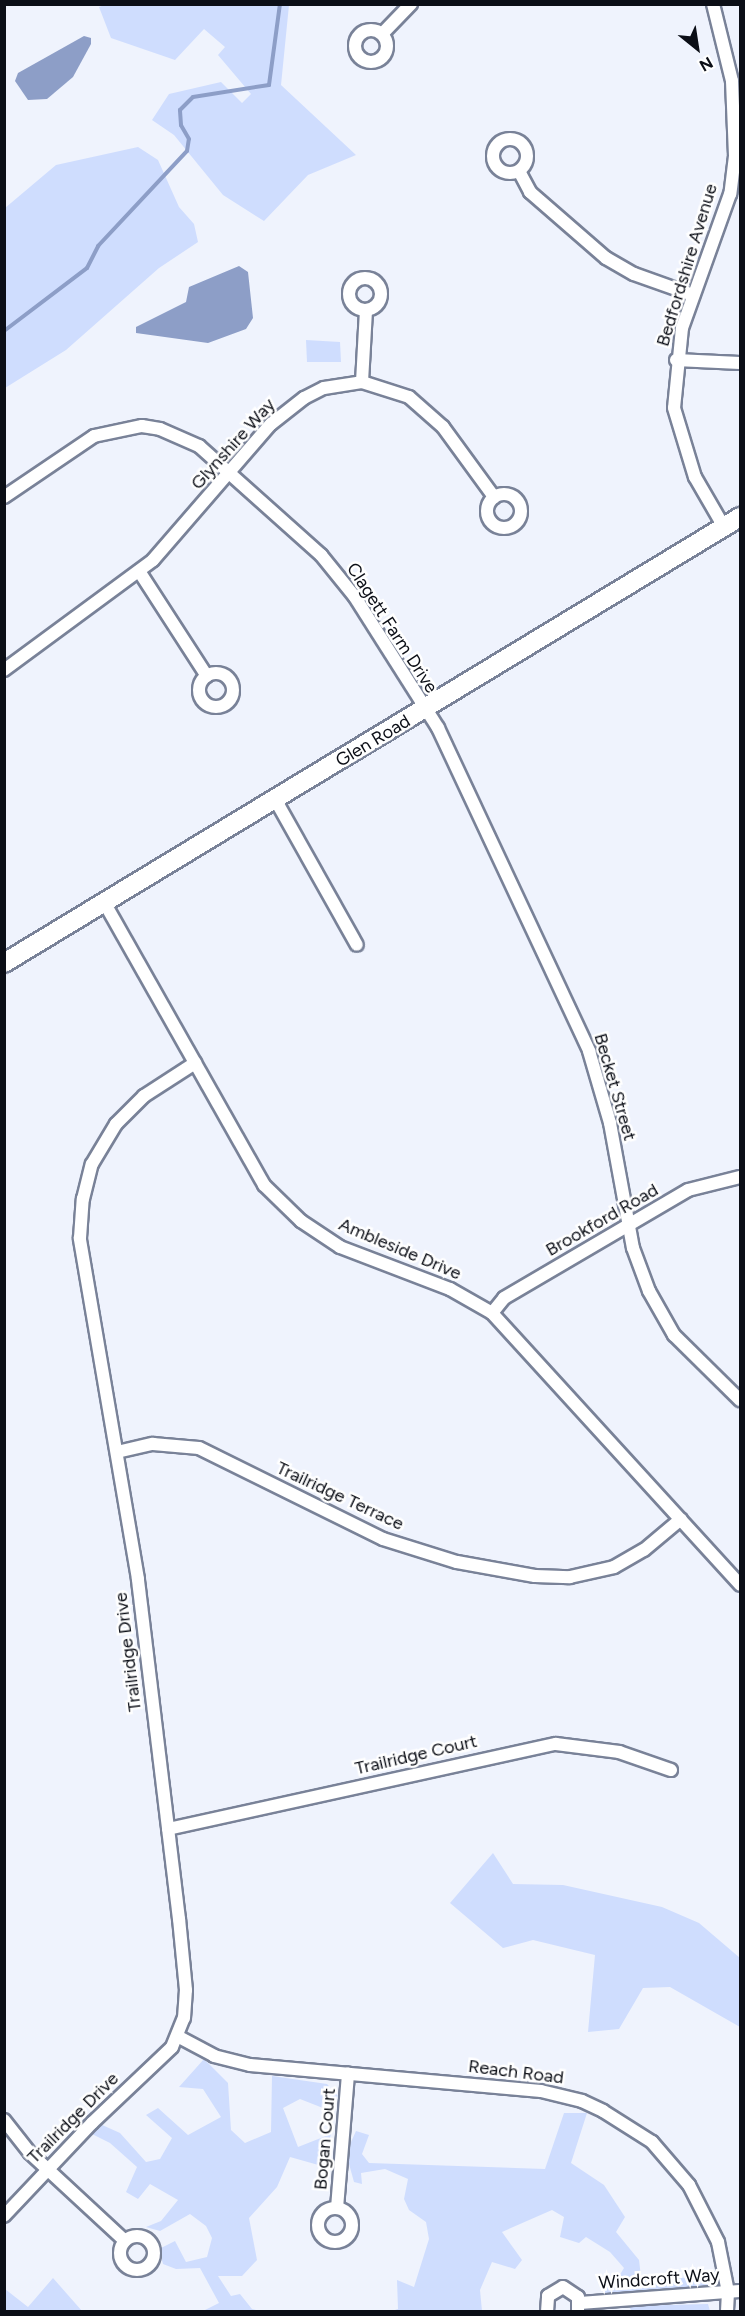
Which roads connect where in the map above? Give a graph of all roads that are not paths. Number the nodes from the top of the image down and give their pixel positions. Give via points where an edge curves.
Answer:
1 (411, 4) edge
2 (713, 4) edge
3 (382, 34) dead end
4 (738, 112) edge
5 (519, 171) dead end
6 (693, 295) junction
7 (366, 310) dead end
8 (676, 360) junction
9 (741, 363) edge
10 (362, 382) junction
11 (231, 472) junction
12 (4, 497) edge
13 (494, 497) dead end
14 (741, 517) edge
15 (724, 528) junction
16 (139, 571) junction
17 (4, 670) edge
18 (207, 676) dead end
19 (425, 710) junction
20 (275, 799) junction
21 (104, 902) junction
22 (357, 945) dead end
23 (4, 963) edge
24 (195, 1063) junction
25 (741, 1177) edge
26 (630, 1224) junction
27 (492, 1312) junction
28 (741, 1400) edge
29 (117, 1452) junction
30 (681, 1519) junction
31 (741, 1585) edge
32 (671, 1770) dead end
33 (168, 1829) junction
34 (179, 2037) junction
35 (348, 2073) junction
36 (4, 2120) edge
37 (48, 2169) junction
38 (337, 2208) dead end
39 (4, 2216) edge
40 (124, 2241) dead end
41 (734, 2291) edge
42 (579, 2307) edge
43 (547, 2312) edge
44 (727, 2312) edge

1 - 3 street
2 - 4 street, Bedfordshire Avenue
4 - 6 street, Bedfordshire Avenue via 730,194
5 - 6 street via 530,192 606,258 634,274
6 - 8 street, Bedfordshire Avenue
7 - 10 street
8 - 9 street
8 - 15 street, Bedfordshire Avenue via 674,408 680,437 695,477
10 - 11 street, Glynshire Way via 324,388 304,398 272,424
10 - 13 street, Glynshire Way via 391,390 427,410
11 - 12 street, Clagett Farm Drive via 178,435 142,426 116,429 73,447
11 - 16 street, Glynshire Way via 172,542
11 - 19 street, Clagett Farm Drive via 321,555 355,597
14 - 15 main road, Glen Road
15 - 19 main road, Glen Road
16 - 17 street, Glynshire Way
16 - 18 street
19 - 20 main road, Glen Road
19 - 26 street, Becket Street via 438,728 589,1051 610,1124
20 - 21 main road, Glen Road
20 - 22 street
21 - 23 main road, Glen Road
21 - 24 street, Ambleside Drive
24 - 27 street, Ambleside Drive via 264,1185 302,1221 340,1247 450,1289
24 - 29 street, Trailridge Drive via 144,1096 116,1124 92,1164 82,1199 80,1238 84,1274
25 - 26 street, Brookford Road via 688,1190
26 - 27 street, Brookford Road via 504,1298
26 - 28 street, Becket Street via 649,1292 674,1335
27 - 30 street, Ambleside Drive
29 - 30 street, Trailridge Terrace via 153,1443 199,1448 383,1539 457,1562 535,1576 570,1577 614,1567 644,1550
29 - 33 street, Trailridge Drive via 138,1579
30 - 31 street, Ambleside Drive
32 - 33 street, Trailridge Court via 619,1752 556,1744
33 - 34 street, Trailridge Drive via 186,1990
34 - 35 street, Reach Road via 230,2062
34 - 37 street, Trailridge Drive
35 - 38 street, Bogan Court
35 - 41 street, Reach Road via 551,2093 582,2101 626,2123 666,2155 689,2185 718,2242
36 - 37 street
37 - 39 street, Trailridge Drive
37 - 40 street
41 - 42 street, Windcroft Way
41 - 44 street, Reach Road
42 - 43 street, Windcroft Way via 574,2292 557,2288 546,2300

